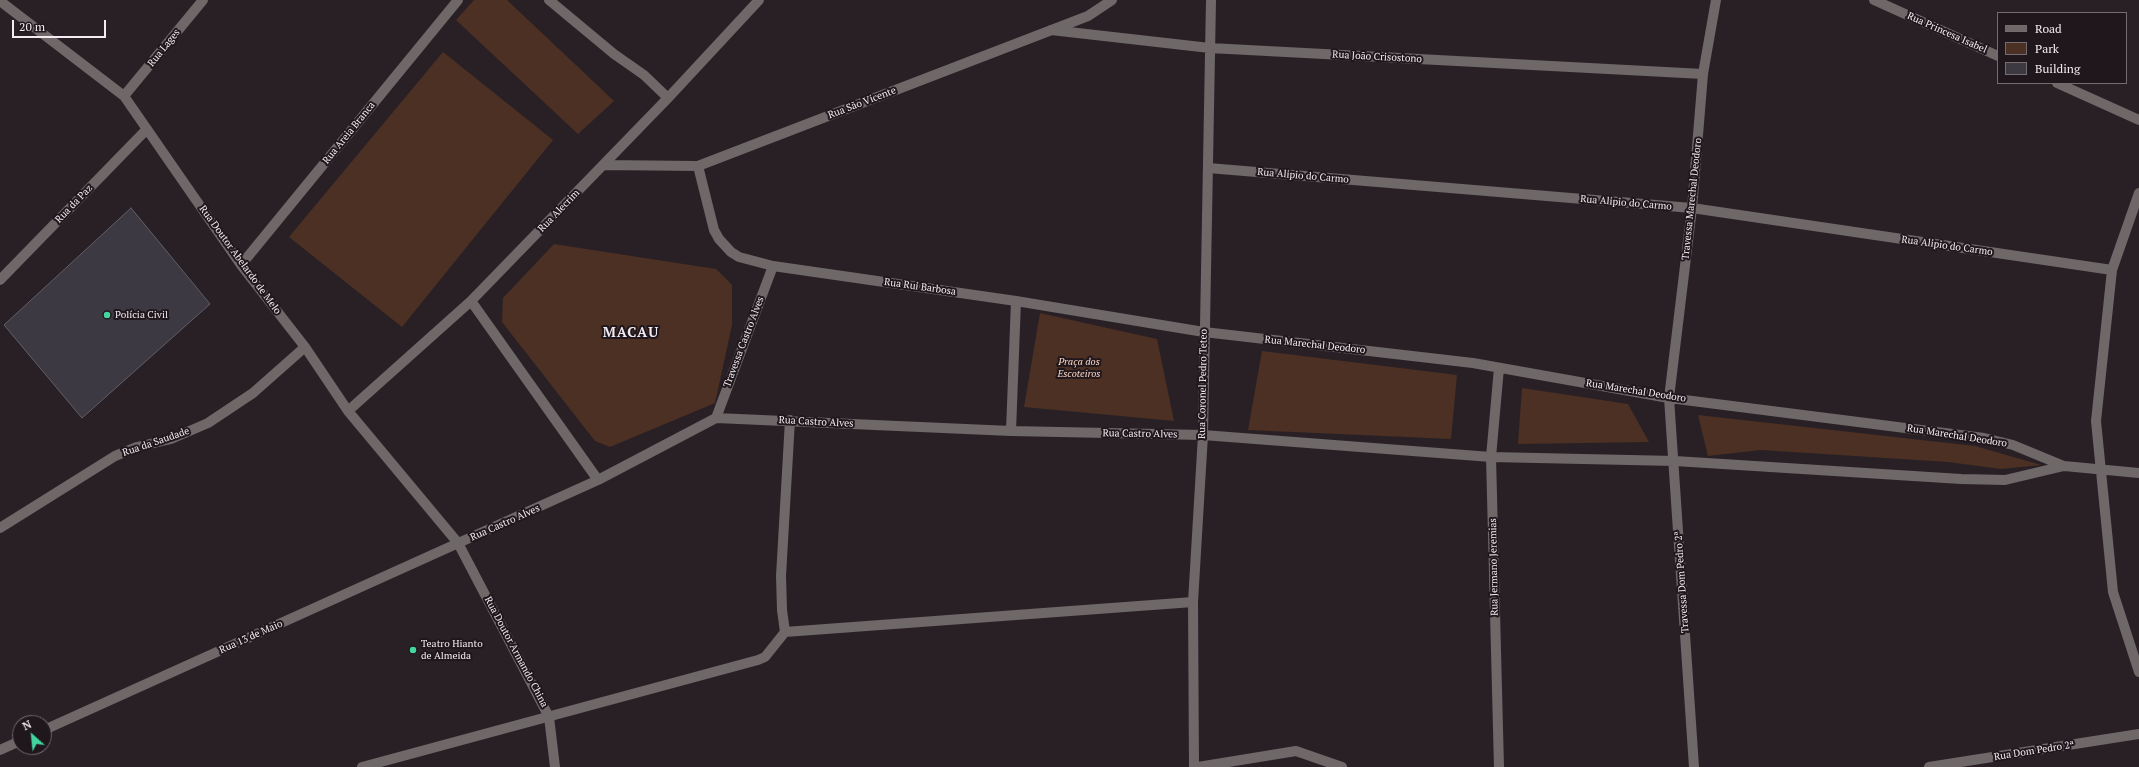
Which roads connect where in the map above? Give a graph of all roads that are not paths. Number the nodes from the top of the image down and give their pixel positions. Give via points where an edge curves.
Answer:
1 (203, 0) edge
2 (458, 0) edge
3 (549, 0) edge
4 (759, 0) edge
5 (1112, 0) edge
6 (1211, 0) edge
7 (1716, 0) edge
8 (1874, 0) edge
9 (3, 4) edge
10 (1051, 30) junction
11 (1210, 48) junction
12 (1997, 56) edge
13 (1704, 74) junction
14 (2059, 84) edge
15 (124, 96) junction
16 (668, 98) junction
17 (2139, 120) edge
18 (147, 129) junction
19 (603, 165) junction
20 (698, 166) junction
21 (1208, 168) junction
22 (2139, 193) edge
23 (1692, 208) junction
24 (241, 265) junction
25 (773, 266) junction
26 (2112, 270) junction
27 (0, 280) edge
28 (471, 301) junction
29 (1016, 301) junction
30 (1204, 332) junction
31 (305, 347) junction
32 (1499, 368) junction
33 (1669, 398) junction
34 (348, 411) junction
35 (716, 418) junction
36 (790, 420) junction
37 (1011, 431) junction
38 (1203, 435) junction
39 (1491, 457) junction
40 (1675, 461) junction
41 (2064, 466) junction
42 (2100, 470) junction
43 (2139, 473) edge
44 (598, 480) junction
45 (0, 528) edge
46 (458, 543) junction
47 (1193, 602) junction
48 (786, 632) junction
49 (2139, 672) edge
50 (550, 717) junction
51 (52, 726) edge
52 (2139, 734) edge
53 (12, 745) edge
54 (0, 750) edge
55 (362, 767) edge
56 (555, 767) edge
57 (1194, 767) edge
58 (1198, 767) edge
59 (1340, 767) edge
60 (1498, 767) edge
61 (1694, 767) edge
62 (1929, 767) edge

1 - 15 street, Rua Lages
2 - 24 street, Rua Areia Branca
3 - 16 street via 614,54 644,75
4 - 16 street, Rua Alecrim
5 - 10 street, Rua São Vicente via 1088,16
6 - 11 street, Rua Coronel Pedro Teteo
7 - 13 street, Travessa Marechal Deodoro
8 - 12 street, Rua Princesa Isabel
9 - 15 street, Rua Doutor Abelardo de Melo
10 - 11 street, Rua João Crisostono
10 - 20 street, Rua São Vicente
11 - 13 street, Rua João Crisostono
11 - 21 street, Rua Coronel Pedro Teteo
13 - 23 street, Travessa Marechal Deodoro
14 - 17 street
15 - 18 street, Rua Doutor Abelardo de Melo
16 - 19 street, Rua Alecrim
18 - 24 street, Rua Doutor Abelardo de Melo
18 - 27 street, Rua da Paz
19 - 20 street, Rua São Vicente
19 - 28 street, Rua Alecrim
20 - 25 street, Rua Rui Barbosa via 714,230 719,239 739,257
21 - 23 street, Rua Alipio do Carmo
21 - 30 street, Rua Coronel Pedro Teteo
22 - 26 street
23 - 26 street, Rua Alipio do Carmo
23 - 33 street, Travessa Marechal Deodoro
24 - 31 street, Rua Doutor Abelardo de Melo
25 - 29 street, Rua Rui Barbosa
25 - 35 street, Travessa Castro Alves
26 - 42 street via 2096,421
28 - 34 street, Rua Alecrim
28 - 44 street
29 - 30 street, Rua Rui Barbosa
29 - 37 street
30 - 32 street, Rua Marechal Deodoro
30 - 38 street, Rua Coronel Pedro Teteo
31 - 34 street, Rua Doutor Abelardo de Melo
31 - 45 street, Rua da Saudade via 253,393 208,423 171,439 137,447 115,456
32 - 33 street, Rua Marechal Deodoro
32 - 39 street, Rua Jermano Jeremias
33 - 40 street, Travessa Dom Pedro 2ª
33 - 41 street, Rua Marechal Deodoro via 1984,438 2013,444
34 - 46 street, Rua Doutor Abelardo de Melo
35 - 36 street, Rua Castro Alves
35 - 44 street, Rua Castro Alves
36 - 37 street, Rua Castro Alves
36 - 48 street via 781,576 782,610
37 - 38 street, Rua Castro Alves
38 - 39 street, Rua Marechal Deodoro
38 - 47 street, Rua Coronel Pedro Teteo
39 - 40 street, Rua Marechal Deodoro
39 - 60 street, Rua Jermano Jeremias
40 - 41 street, Rua Marechal Deodoro via 2005,480
40 - 61 street, Travessa Dom Pedro 2ª
41 - 42 street, Rua Marechal Deodoro
42 - 43 street, Rua Marechal Deodoro
42 - 49 street via 2113,592
44 - 46 street, Rua Castro Alves
46 - 50 street, Rua Doutor Armando China
46 - 51 street, Rua 13 de Maio
47 - 48 street
47 - 57 street, Rua Coronel Pedro Teteo
48 - 50 street via 765,657 758,660
50 - 55 street
50 - 56 street, Rua Doutor Armando China
52 - 62 street, Rua Dom Pedro 2ª
53 - 54 street
58 - 59 street via 1296,751

